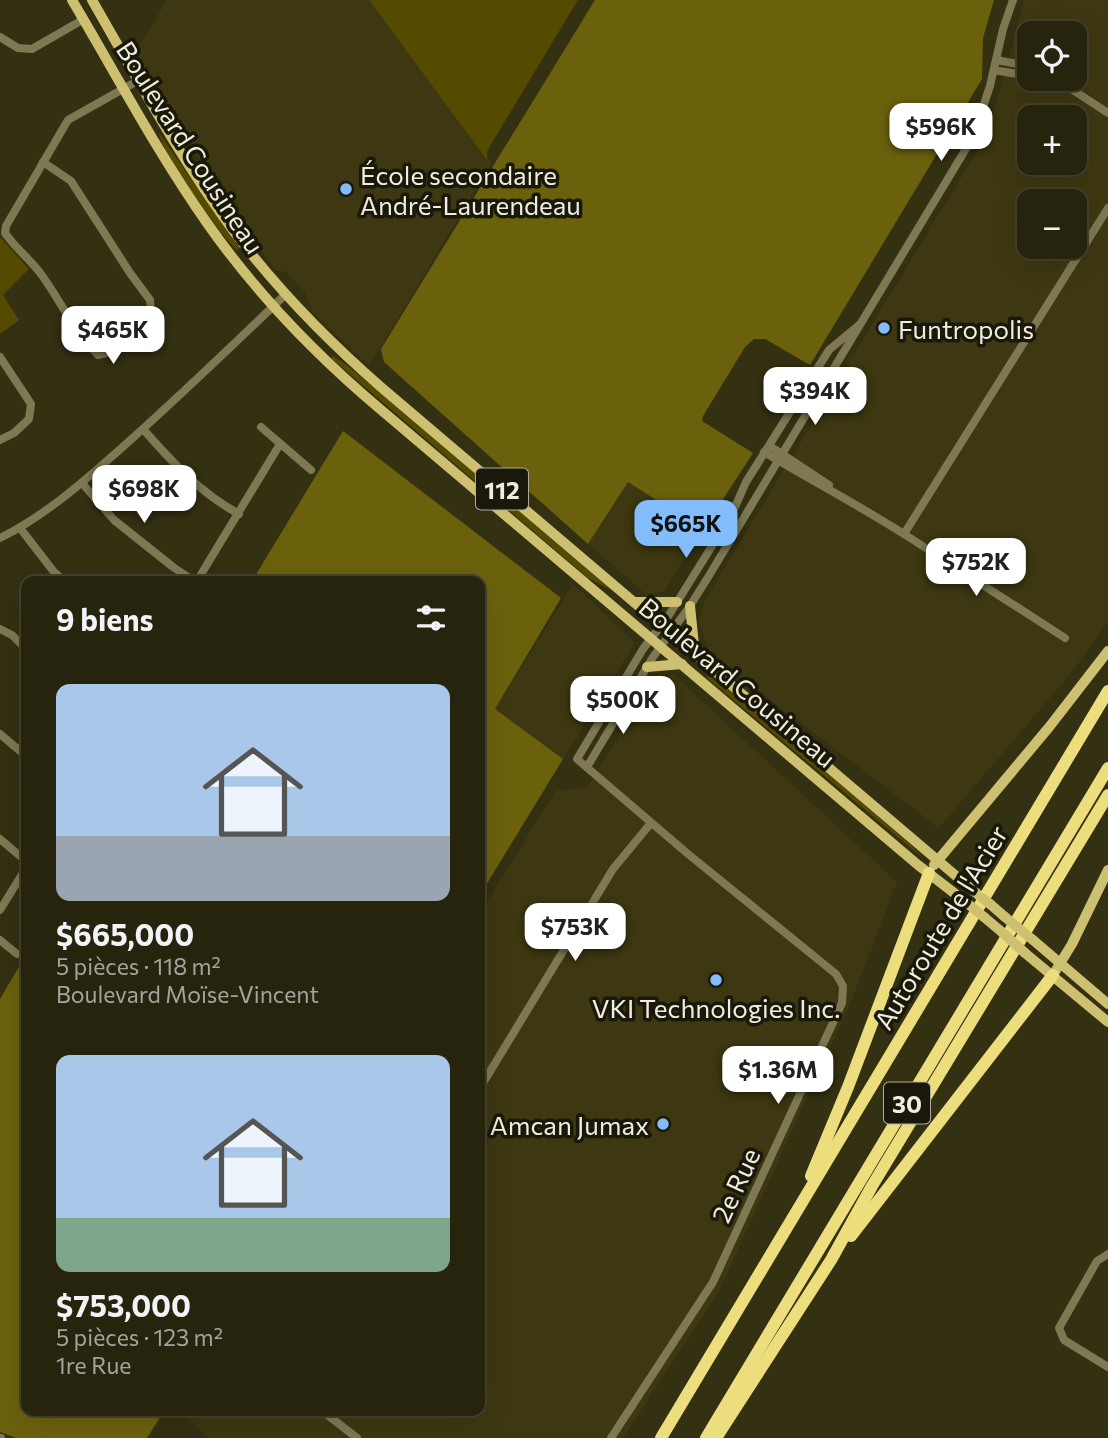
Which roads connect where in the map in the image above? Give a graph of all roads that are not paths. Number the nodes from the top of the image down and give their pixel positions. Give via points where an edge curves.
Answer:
1 (72, 0) edge
2 (92, 0) edge
3 (1013, 0) edge
4 (83, 19) junction
5 (0, 37) edge
6 (995, 65) junction
7 (1017, 66) edge
8 (1017, 72) edge
9 (139, 80) junction
10 (124, 88) junction
11 (1073, 91) edge
12 (1108, 113) edge
13 (43, 162) junction
14 (1108, 208) edge
15 (286, 294) junction
16 (273, 307) junction
17 (859, 325) junction
18 (0, 357) edge
19 (261, 427) dead end
20 (143, 429) junction
21 (0, 440) edge
22 (280, 444) junction
23 (767, 449) junction
24 (780, 457) junction
25 (311, 470) dead end
26 (82, 483) junction
27 (239, 514) junction
28 (20, 528) junction
29 (904, 534) junction
30 (0, 538) edge
31 (58, 576) edge
32 (188, 576) edge
33 (199, 576) edge
34 (634, 602) junction
35 (677, 602) junction
36 (690, 606) junction
37 (0, 629) edge
38 (665, 630) junction
39 (1065, 638) dead end
40 (656, 642) junction
41 (21, 644) edge
42 (1108, 651) edge
43 (695, 656) junction
44 (682, 664) junction
45 (647, 667) junction
46 (1108, 691) edge
47 (0, 734) edge
48 (21, 753) edge
49 (587, 767) junction
50 (1108, 768) edge
51 (1108, 796) edge
52 (651, 823) junction
53 (0, 839) edge
54 (21, 857) edge
55 (937, 860) junction
56 (1108, 870) edge
57 (929, 873) junction
58 (21, 876) edge
59 (0, 910) edge
60 (0, 940) edge
61 (17, 954) dead end
62 (1061, 964) junction
63 (1053, 975) junction
64 (1108, 1004) edge
65 (1108, 1022) edge
66 (485, 1080) edge
67 (793, 1218) junction
68 (1108, 1254) edge
69 (831, 1260) junction
70 (1108, 1367) edge
71 (329, 1416) edge
72 (357, 1438) edge
73 (611, 1438) edge
74 (661, 1438) edge
75 (706, 1438) edge
76 (716, 1438) edge

1 - 4 main road, Boulevard Cousineau / 112
2 - 9 main road, Boulevard Cousineau / 112
3 - 6 street
4 - 5 street via 33,49 18,48
4 - 10 main road, Boulevard Cousineau / 112
6 - 7 street
6 - 8 street
6 - 17 street via 973,137
9 - 10 street
9 - 15 main road, Boulevard Cousineau / 112 via 216,205
10 - 13 street via 68,120
10 - 16 main road, Boulevard Cousineau / 112 via 195,206
11 - 12 street
13 - 13 street via 5,233 38,270 83,340 98,355 110,352 151,314 150,300 71,181
14 - 29 street
15 - 16 street
15 - 34 main road, Boulevard Cousineau / 112 via 369,377
16 - 20 street
16 - 40 main road, Boulevard Cousineau / 112 via 351,384
17 - 23 street via 829,350
17 - 24 street
18 - 21 street via 30,404 29,419
19 - 22 street
20 - 26 street
20 - 27 street via 186,477
22 - 25 street
22 - 27 street
23 - 24 street
23 - 35 street
24 - 29 street via 815,474
24 - 36 street
26 - 28 street
26 - 32 street via 114,520
27 - 33 street
28 - 30 street
28 - 31 street
29 - 39 street
34 - 35 main road
34 - 38 main road, Boulevard Cousineau / 112
35 - 38 street
36 - 38 street
36 - 43 main road
37 - 41 street
38 - 40 street
38 - 43 main road, Boulevard Cousineau / 112
40 - 44 main road, Boulevard Cousineau / 112
40 - 45 street
40 - 49 street, 2e Rue via 577,759
42 - 55 main road
43 - 55 main road, Boulevard Cousineau / 112
44 - 45 main road
44 - 57 main road, Boulevard Cousineau / 112
45 - 49 street
46 - 67 highway, Autoroute de l'Acier / 30
47 - 48 street
49 - 52 street, 2e Rue
50 - 75 highway, 30
51 - 69 highway
52 - 66 street via 613,869
52 - 73 street, 2e Rue via 836,974 843,986 842,1003 713,1282
53 - 54 street
55 - 57 main road
55 - 62 main road, Boulevard Cousineau / 112, bridge
56 - 62 main road
57 - 63 main road, Boulevard Cousineau / 112, bridge
57 - 67 highway
58 - 59 street
60 - 61 street
62 - 63 main road
62 - 64 main road, Boulevard Cousineau / 112
63 - 65 main road, Boulevard Cousineau / 112
63 - 69 highway
67 - 74 highway, Autoroute de l'Acier / 30
68 - 70 street via 1098,1259 1059,1328 1064,1340
69 - 76 highway
71 - 72 street

